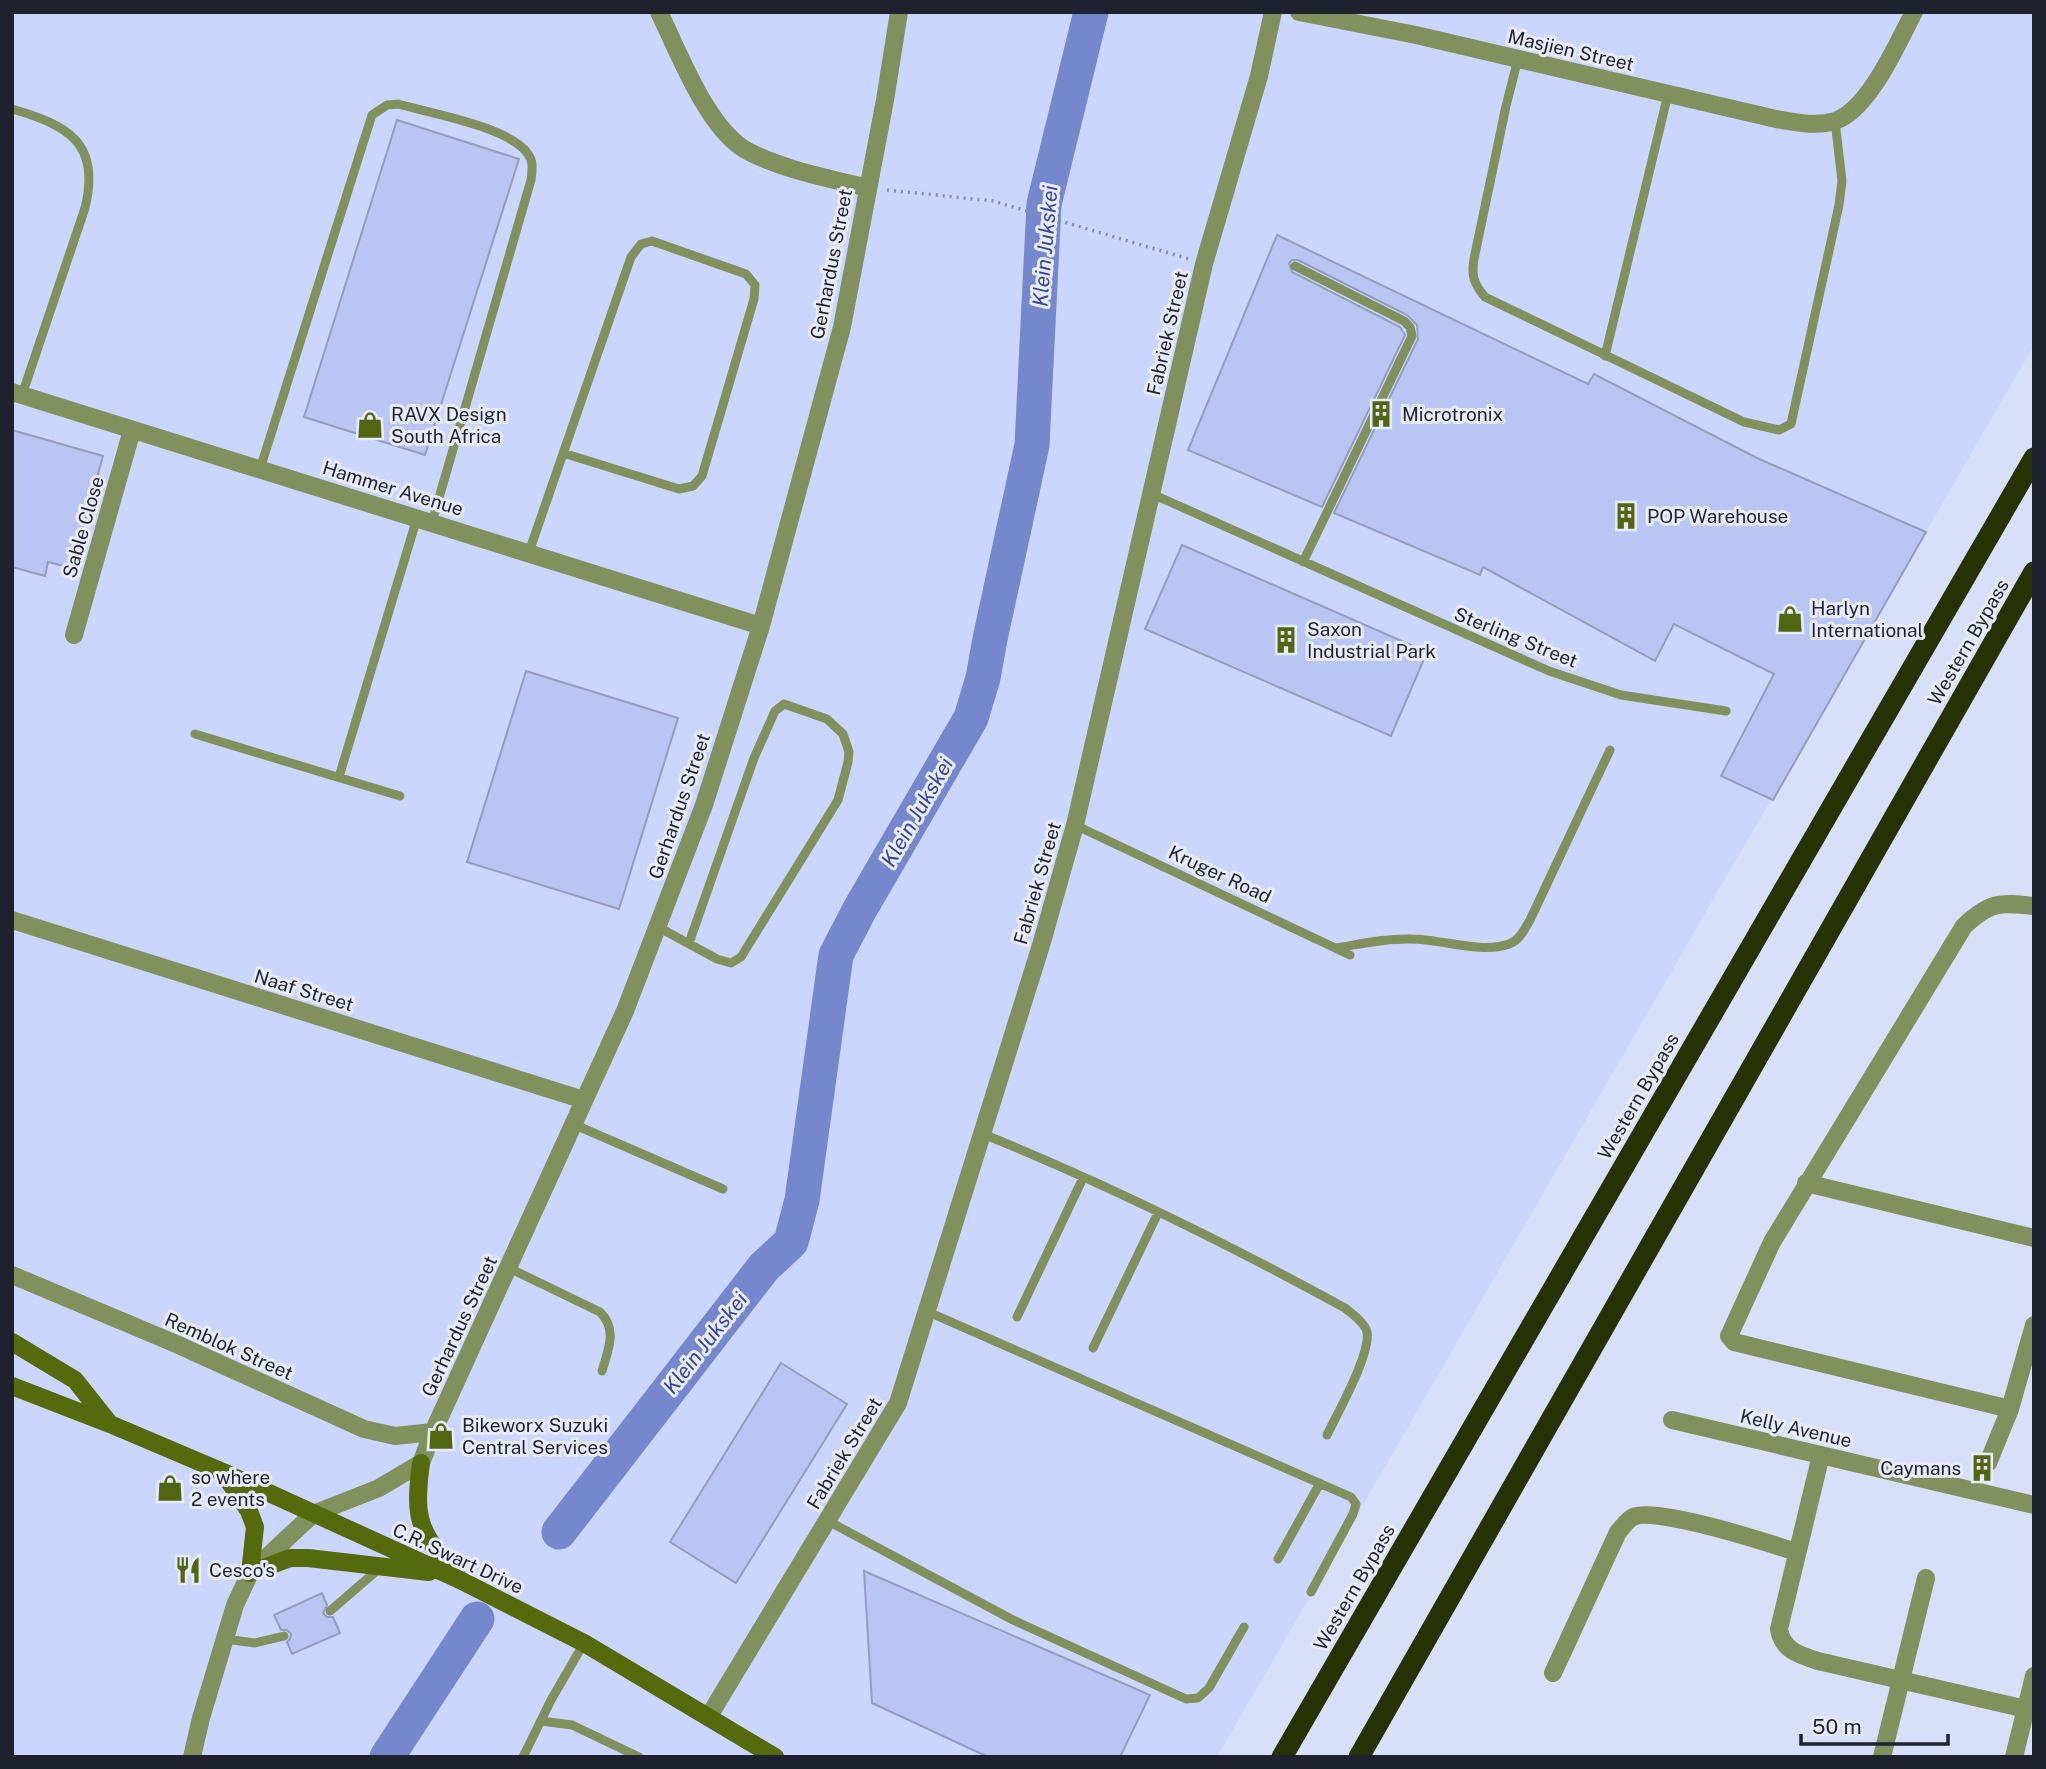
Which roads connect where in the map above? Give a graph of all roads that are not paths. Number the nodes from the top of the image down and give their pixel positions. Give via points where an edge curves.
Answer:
1 (659, 12) edge
2 (898, 12) edge
3 (1273, 12) edge
4 (1299, 12) edge
5 (1914, 12) edge
6 (1518, 59) junction
7 (1668, 94) junction
8 (12, 109) edge
9 (1835, 121) junction
10 (868, 188) junction
11 (1295, 266) dead end
12 (1605, 356) junction
13 (17, 393) edge
14 (132, 429) junction
15 (563, 453) junction
16 (2034, 458) edge
17 (260, 469) junction
18 (1150, 493) junction
19 (424, 520) junction
20 (529, 552) junction
21 (1303, 562) junction
22 (2034, 572) edge
23 (761, 626) junction
24 (74, 635) dead end
25 (1726, 711) dead end
26 (195, 734) dead end
27 (1610, 750) dead end
28 (339, 777) junction
29 (400, 796) dead end
30 (1075, 825) junction
31 (2034, 906) edge
32 (12, 920) edge
33 (658, 926) junction
34 (690, 943) junction
35 (1336, 948) junction
36 (1350, 955) dead end
37 (584, 1100) junction
38 (573, 1124) junction
39 (983, 1133) junction
40 (1083, 1178) junction
41 (1806, 1183) junction
42 (723, 1188) dead end
43 (1158, 1213) junction
44 (2034, 1238) edge
45 (509, 1268) junction
46 (12, 1275) edge
47 (926, 1311) junction
48 (1017, 1317) dead end
49 (2034, 1325) edge
50 (12, 1342) edge
51 (1093, 1348) dead end
52 (603, 1371) dead end
53 (12, 1386) edge
54 (2010, 1409) junction
55 (1672, 1420) dead end
56 (110, 1424) junction
57 (433, 1432) junction
58 (1327, 1435) dead end
59 (1821, 1455) junction
60 (421, 1463) junction
61 (223, 1472) junction
62 (1983, 1476) junction
63 (1320, 1483) junction
64 (2034, 1505) edge
65 (313, 1514) junction
66 (828, 1521) junction
67 (1796, 1552) junction
68 (1278, 1559) dead end
69 (383, 1566) junction
70 (250, 1573) junction
71 (453, 1577) junction
72 (1926, 1578) dead end
73 (1311, 1592) dead end
74 (330, 1611) dead end
75 (1244, 1627) dead end
76 (284, 1636) dead end
77 (225, 1639) junction
78 (584, 1643) junction
79 (1553, 1673) dead end
80 (2034, 1676) edge
81 (1901, 1680) junction
82 (2025, 1709) junction
83 (709, 1716) junction
84 (541, 1721) junction
85 (192, 1757) edge
86 (523, 1757) edge
87 (639, 1757) edge
88 (775, 1757) edge
89 (1282, 1757) edge
90 (1359, 1757) edge
91 (1882, 1757) edge
92 (2014, 1757) edge

1 - 10 street via 714,119 730,138 758,156
2 - 10 street, Gerhardus Street
3 - 18 street, Fabriek Street
4 - 6 street, Masjien Street
5 - 9 street via 1865,95
6 - 7 street, Masjien Street
6 - 12 lane via 1474,259 1475,286 1485,297
7 - 9 street, Masjien Street via 1797,122
7 - 12 lane
8 - 13 lane via 62,128 77,140 89,169 85,208
9 - 12 lane via 1842,181 1839,205 1791,424 1779,430 1744,422
10 - 23 street, Gerhardus Street via 842,327
11 - 21 lane via 1404,321 1412,336
13 - 14 street, Hammer Avenue
14 - 17 street, Hammer Avenue
14 - 24 street, Sable Close
15 - 15 lane via 631,257 641,244 652,241 746,274 755,285 754,299 702,475 693,486 679,489
15 - 20 lane
16 - 89 highway, Western Bypass
17 - 19 street, Hammer Avenue
17 - 19 lane via 372,116 387,105 398,104 484,128 513,140 529,155 531,180
18 - 21 lane, Sterling Street
18 - 30 street, Fabriek Street
19 - 20 street, Hammer Avenue
19 - 28 lane via 403,565
20 - 23 street, Hammer Avenue
21 - 25 lane, Sterling Street via 1571,679 1620,695
22 - 90 highway, Western Bypass
23 - 33 street, Gerhardus Street via 704,806
26 - 28 lane
27 - 35 lane via 1530,920 1516,940 1492,947 1407,939
28 - 29 lane
30 - 35 lane, Kruger Road
30 - 39 street, Fabriek Street
31 - 41 street via 1996,903 1964,926
32 - 37 street, Naaf Street
33 - 34 lane
33 - 37 street, Gerhardus Street
34 - 34 lane via 717,958 737,961 810,849 838,800 848,762 843,734 827,719 784,704 775,711 754,758
35 - 36 lane, Kruger Road
37 - 38 street, Gerhardus Street
38 - 42 lane
38 - 45 street, Gerhardus Street
39 - 40 lane
39 - 47 street, Fabriek Street
40 - 43 lane
40 - 48 lane
41 - 44 street
41 - 54 street via 1766,1253 1729,1331 1731,1339
43 - 51 lane
43 - 58 lane via 1335,1303 1367,1329 1363,1356
45 - 52 lane via 605,1317 612,1335
45 - 57 street, Gerhardus Street
46 - 57 street, Remblok Street via 364,1429 395,1436
47 - 63 lane
47 - 66 street, Fabriek Street via 898,1403
49 - 54 street
50 - 56 street, C.R. Swart Drive via 75,1380
53 - 56 street, C.R. Swart Drive
54 - 62 street
55 - 59 street, Kelly Avenue
56 - 61 street, C.R. Swart Drive
57 - 60 street, Gerhardus Street
59 - 62 street, Kelly Avenue
59 - 67 street
60 - 65 street via 379,1488
60 - 71 street via 417,1493 424,1534
61 - 65 street, C.R. Swart Drive
61 - 70 street via 255,1527
62 - 64 street, Kelly Avenue
63 - 68 lane
63 - 73 lane via 1351,1497 1356,1504
65 - 70 street
65 - 71 street, C.R. Swart Drive
66 - 75 lane via 1013,1620 1186,1699 1198,1698 1209,1688
66 - 83 street, Fabriek Street
67 - 79 street via 1678,1519 1652,1514 1633,1517 1618,1532
67 - 81 street via 1779,1629 1786,1647 1818,1661
69 - 70 street via 290,1558
69 - 71 street
69 - 74 lane
70 - 77 street
71 - 78 street, C.R. Swart Drive
72 - 81 street
76 - 77 lane via 255,1643
77 - 85 street
78 - 83 street, C.R. Swart Drive
78 - 84 lane
80 - 82 street
81 - 82 street
81 - 91 street
82 - 92 street
83 - 88 street, C.R. Swart Drive
84 - 86 lane
84 - 87 lane via 572,1725

